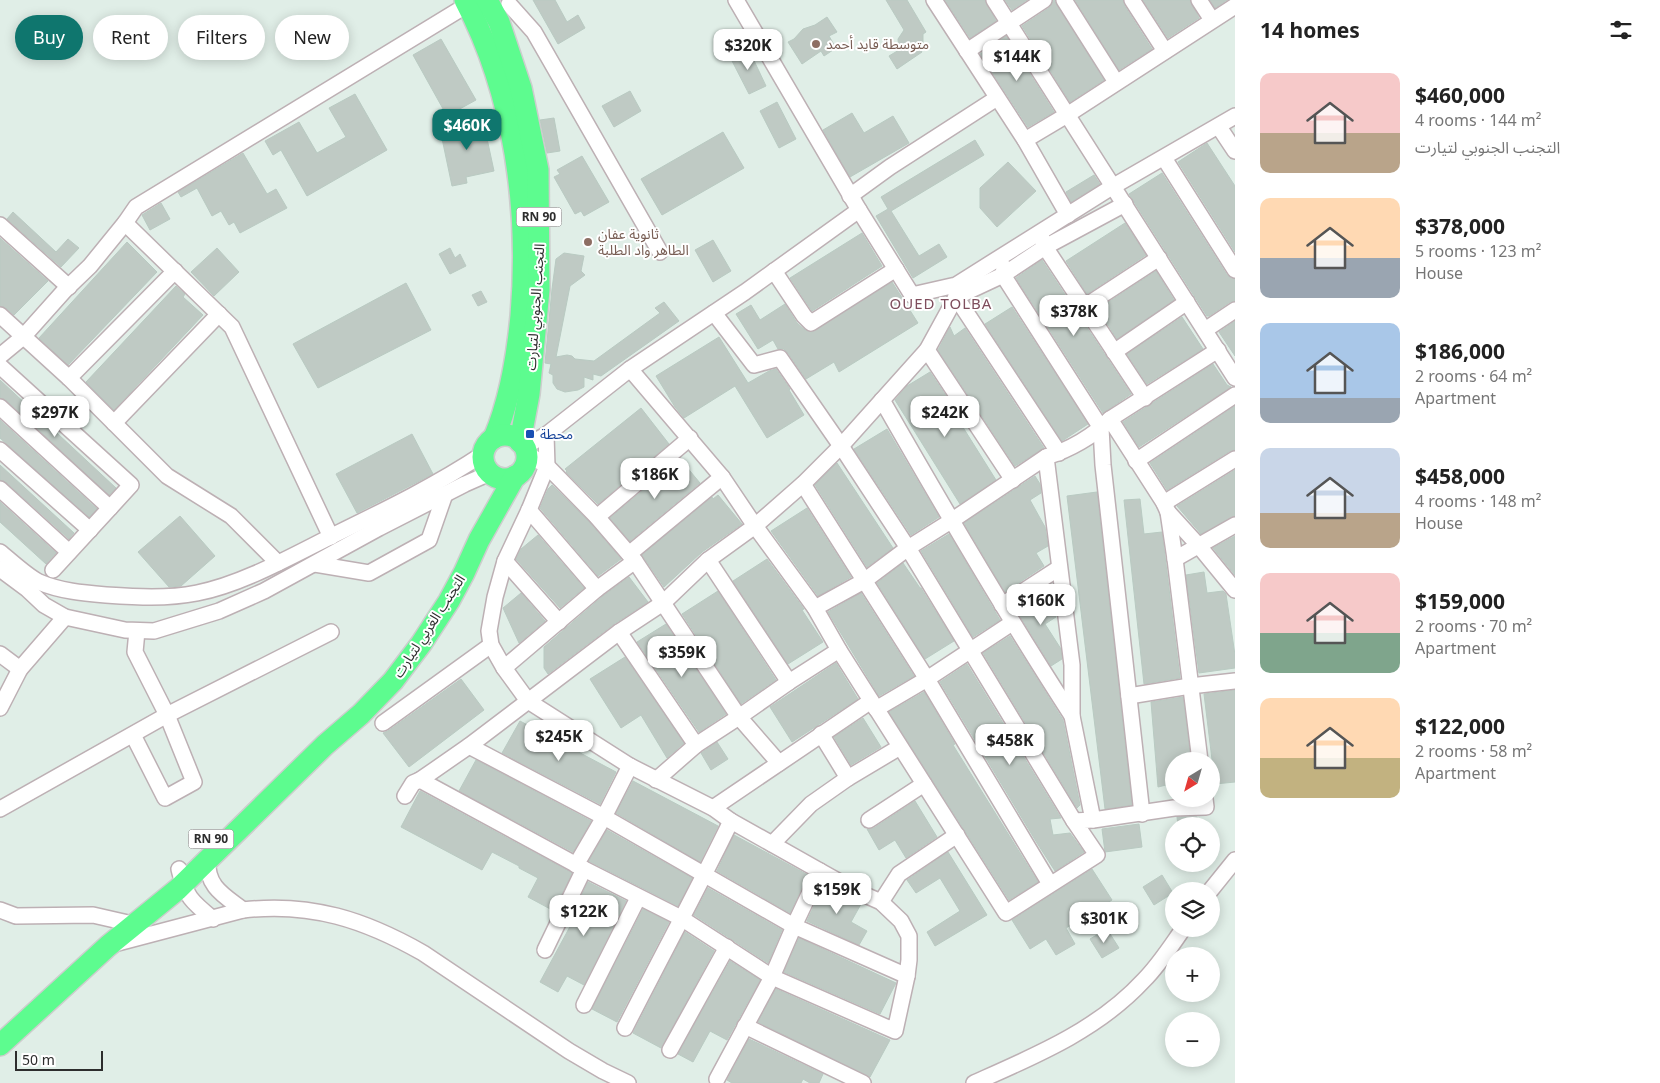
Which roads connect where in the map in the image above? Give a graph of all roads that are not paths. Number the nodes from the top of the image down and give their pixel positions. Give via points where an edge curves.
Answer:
1 (736, 0) edge
2 (934, 0) edge
3 (994, 0) edge
4 (1044, 0) edge
5 (1064, 0) edge
6 (1132, 0) edge
7 (1199, 0) edge
8 (473, 2) edge
9 (1235, 6) edge
10 (507, 9) edge
11 (1212, 20) junction
12 (1009, 24) junction
13 (967, 51) junction
14 (1165, 51) junction
15 (1116, 82) junction
16 (997, 98) junction
17 (1066, 115) junction
18 (1235, 116) edge
19 (1219, 127) junction
20 (1025, 140) junction
21 (1235, 151) edge
22 (1164, 158) junction
23 (1112, 186) junction
24 (850, 196) junction
25 (1124, 204) junction
26 (859, 210) junction
27 (1068, 215) junction
28 (125, 223) junction
29 (0, 225) edge
30 (1040, 232) junction
31 (1045, 247) junction
32 (660, 252) dead end
33 (1004, 255) junction
34 (1159, 258) junction
35 (896, 269) junction
36 (1235, 270) edge
37 (175, 271) junction
38 (774, 271) junction
39 (1003, 275) junction
40 (69, 287) junction
41 (956, 291) junction
42 (1187, 302) junction
43 (1084, 307) junction
44 (1235, 310) edge
45 (714, 313) junction
46 (219, 314) junction
47 (0, 315) edge
48 (1205, 330) junction
49 (23, 337) junction
50 (927, 350) junction
51 (1218, 350) junction
52 (1114, 352) junction
53 (0, 356) edge
54 (0, 366) edge
55 (630, 369) junction
56 (69, 378) junction
57 (1235, 378) edge
58 (1235, 395) edge
59 (1145, 398) junction
60 (882, 400) junction
61 (0, 407) edge
62 (114, 423) junction
63 (1106, 424) junction
64 (546, 434) junction
65 (690, 438) junction
66 (841, 446) junction
67 (524, 447) junction
68 (0, 450) edge
69 (1053, 455) junction
70 (1235, 459) edge
71 (490, 460) junction
72 (1136, 461) junction
73 (546, 466) junction
74 (515, 476) junction
75 (722, 477) junction
76 (1013, 480) junction
77 (804, 484) junction
78 (0, 489) edge
79 (445, 494) junction
80 (110, 508) junction
81 (1166, 508) junction
82 (529, 510) junction
83 (597, 516) junction
84 (951, 521) junction
85 (1235, 525) edge
86 (755, 526) junction
87 (90, 530) junction
88 (331, 537) junction
89 (479, 540) junction
90 (1200, 546) junction
91 (908, 548) junction
92 (0, 552) edge
93 (70, 552) junction
94 (632, 557) junction
95 (1175, 559) junction
96 (505, 560) junction
97 (708, 560) junction
98 (278, 563) junction
99 (315, 564) junction
100 (1059, 568) junction
101 (0, 569) edge
102 (54, 570) dead end
103 (864, 581) junction
104 (597, 589) junction
105 (1235, 590) edge
106 (663, 603) junction
107 (1002, 606) junction
108 (815, 608) junction
109 (65, 617) junction
110 (559, 622) junction
111 (1012, 623) junction
112 (137, 630) junction
113 (331, 632) dead end
114 (619, 632) junction
115 (492, 645) junction
116 (839, 650) junction
117 (970, 651) junction
118 (0, 654) edge
119 (504, 668) junction
120 (20, 670) junction
121 (927, 679) junction
122 (1235, 681) edge
123 (789, 682) junction
124 (1190, 686) junction
125 (1129, 696) junction
126 (528, 701) junction
127 (874, 705) junction
128 (0, 708) edge
129 (167, 715) junction
130 (1072, 716) junction
131 (739, 717) junction
132 (384, 723) dead end
133 (822, 734) junction
134 (133, 735) junction
135 (325, 745) junction
136 (696, 745) junction
137 (469, 746) junction
138 (900, 747) junction
139 (1199, 752) edge
140 (779, 763) junction
141 (630, 766) junction
142 (848, 778) junction
143 (420, 780) junction
144 (656, 780) junction
145 (924, 784) junction
146 (404, 796) dead end
147 (1, 807) edge
148 (713, 808) junction
149 (1174, 808) edge
150 (1142, 814) junction
151 (604, 817) junction
152 (869, 820) dead end
153 (1093, 820) junction
154 (731, 821) junction
155 (1074, 821) junction
156 (957, 835) junction
157 (772, 844) junction
158 (208, 860) junction
159 (1235, 860) edge
160 (580, 867) junction
161 (820, 871) junction
162 (705, 874) junction
163 (180, 877) junction
164 (1217, 882) edge
165 (1050, 884) junction
166 (638, 898) junction
167 (881, 902) junction
168 (0, 910) edge
169 (243, 910) junction
170 (681, 918) junction
171 (213, 919) junction
172 (128, 923) junction
173 (794, 926) junction
174 (1177, 937) edge
175 (108, 946) junction
176 (727, 947) junction
177 (545, 950) dead end
178 (772, 976) junction
179 (907, 976) junction
180 (584, 1005) dead end
181 (745, 1026) junction
182 (625, 1028) dead end
183 (0, 1045) edge
184 (670, 1050) dead end
185 (717, 1079) dead end
186 (628, 1083) edge
187 (863, 1083) edge
188 (974, 1083) edge

1 - 24 street
2 - 13 street
3 - 12 street
4 - 12 street
5 - 15 street
6 - 14 street
7 - 11 street
8 - 10 highway, التجنب الجنوبي لتيارت / RN 90
8 - 28 street via 136,207
8 - 71 highway, التجنب الجنوبي لتيارت / RN 90 via 505,105 522,197 524,242 519,342
9 - 11 street
10 - 32 street via 534,32
10 - 67 highway, التجنب الجنوبي لتيارت / RN 90 via 538,170 539,290
11 - 14 street
12 - 13 street
12 - 17 street
13 - 16 street
14 - 15 street
15 - 17 street
16 - 20 street
16 - 24 street
17 - 20 street
17 - 23 street
18 - 19 street
19 - 21 street
19 - 22 street
20 - 27 street
22 - 23 street
22 - 36 street
23 - 25 street
23 - 27 street
24 - 26 street
25 - 31 street
25 - 34 street
26 - 35 street
26 - 38 street
27 - 30 street
28 - 37 street
28 - 40 street
29 - 40 street
30 - 31 street
30 - 33 street
31 - 39 street
31 - 43 street
33 - 39 street
33 - 41 street
34 - 42 street
34 - 43 street
35 - 38 street via 811,323
35 - 41 street via 912,294
37 - 46 street
37 - 56 street
38 - 45 street
39 - 41 street
39 - 63 street
40 - 49 street
41 - 50 street
41 - 69 street
42 - 48 street
42 - 52 street
43 - 52 street
44 - 48 street
45 - 55 street
45 - 66 street via 754,365 780,358
46 - 62 street
46 - 88 street via 232,328
47 - 49 street
48 - 51 street
49 - 53 street
49 - 56 street
50 - 60 street
50 - 76 street
51 - 57 street
51 - 59 street
52 - 59 street
54 - 80 street via 131,485
55 - 64 street
55 - 65 street
56 - 62 street
58 - 72 street
59 - 63 street
60 - 66 street
60 - 84 street
61 - 80 street
62 - 98 street via 167,476 231,516
63 - 69 street
63 - 72 street
63 - 125 street via 1103,465
64 - 67 street
64 - 73 street
65 - 75 street
65 - 83 street
66 - 77 street
66 - 91 street
67 - 71 highway via 505,435
67 - 73 street
67 - 74 highway via 525,467
68 - 87 street
69 - 76 street
69 - 100 street
70 - 81 street
71 - 74 highway via 504,479
71 - 79 street
71 - 88 street via 471,463
71 - 89 highway, التجنب الغربي لتيارت / RN 90
72 - 81 street
73 - 82 street
73 - 83 street
74 - 89 highway, التجنب الغربي لتيارت / RN 90
75 - 86 street
75 - 94 street
76 - 84 street
77 - 86 street
77 - 103 street
78 - 93 street
79 - 99 street
79 - 99 street via 429,540 369,573
80 - 87 street
81 - 90 street
81 - 95 street
82 - 96 street
82 - 104 street
83 - 94 street
84 - 91 street
84 - 107 street
85 - 90 street
86 - 97 street
86 - 108 street
87 - 93 street
88 - 98 street
89 - 135 highway, التجنب الغربي لتيارت / RN 90 via 449,600 421,644 361,714
90 - 95 street
90 - 105 street
91 - 103 street
91 - 117 street
92 - 98 street via 37,581 57,588 140,598 197,593 227,585
93 - 102 street
94 - 104 street
94 - 106 street
95 - 124 street
96 - 110 street
96 - 115 street via 489,631
97 - 106 street
97 - 123 street
99 - 112 street via 219,611 154,631
100 - 107 street
100 - 130 street via 1072,665
101 - 109 street via 44,605
103 - 108 street
103 - 121 street
104 - 110 street
106 - 114 street
106 - 131 street
107 - 111 street
108 - 116 street
109 - 112 street
109 - 120 street
110 - 119 street
111 - 117 street
111 - 130 street
112 - 129 street via 135,652
113 - 129 street
114 - 126 street
114 - 136 street
115 - 119 street
115 - 132 street
116 - 123 street
116 - 127 street
117 - 121 street
117 - 155 street
118 - 120 street
119 - 126 street
120 - 128 street
121 - 127 street
121 - 165 street
122 - 124 street
123 - 131 street
124 - 125 street
124 - 139 street
125 - 150 street
126 - 137 street
126 - 141 street
127 - 133 street
127 - 138 street
129 - 134 street
129 - 134 street via 194,782 165,798
130 - 153 street
131 - 136 street
131 - 140 street
133 - 140 street
133 - 142 street
134 - 147 street
135 - 158 highway, التجنب الغربي لتيارت / RN 90
135 - 163 highway, التجنب الغربي لتيارت / RN 90 via 274,781
136 - 144 street
137 - 143 street
137 - 151 street
138 - 142 street
138 - 145 street
140 - 148 street
141 - 144 street
141 - 151 street
142 - 157 street via 811,804
143 - 146 street via 413,783
143 - 160 street
144 - 148 street
145 - 152 street
145 - 156 street
148 - 154 street
149 - 150 street
150 - 153 street
151 - 160 street
151 - 162 street
153 - 155 street
154 - 157 street
154 - 162 street
155 - 165 street via 1097,855
156 - 165 street via 1006,913
156 - 167 street via 899,874
157 - 161 street
158 - 163 highway, التجنب الغربي لتيارت / RN 90
158 - 169 street via 212,883
159 - 164 street
160 - 166 street
160 - 177 street
161 - 167 street
161 - 173 street
162 - 170 street
162 - 173 street
163 - 171 street via 195,904
163 - 172 highway, التجنب الغربي لتيارت / RN 90
163 - 175 highway, التجنب الغربي لتيارت / RN 90
166 - 170 street
166 - 180 street
167 - 179 street via 901,921 909,936
168 - 172 street via 16,916 93,915
169 - 171 street
169 - 186 street via 304,909 347,919 390,935 423,953 586,1062
170 - 176 street
170 - 182 street
171 - 175 street
172 - 175 highway, التجنب الغربي لتيارت / RN 90
173 - 178 street
173 - 179 street
174 - 188 street via 1144,981 1097,1021
175 - 183 highway, التجنب الغربي لتيارت / RN 90
176 - 178 street
176 - 184 street
178 - 179 street via 895,1030
178 - 181 street
181 - 185 street
181 - 187 street

